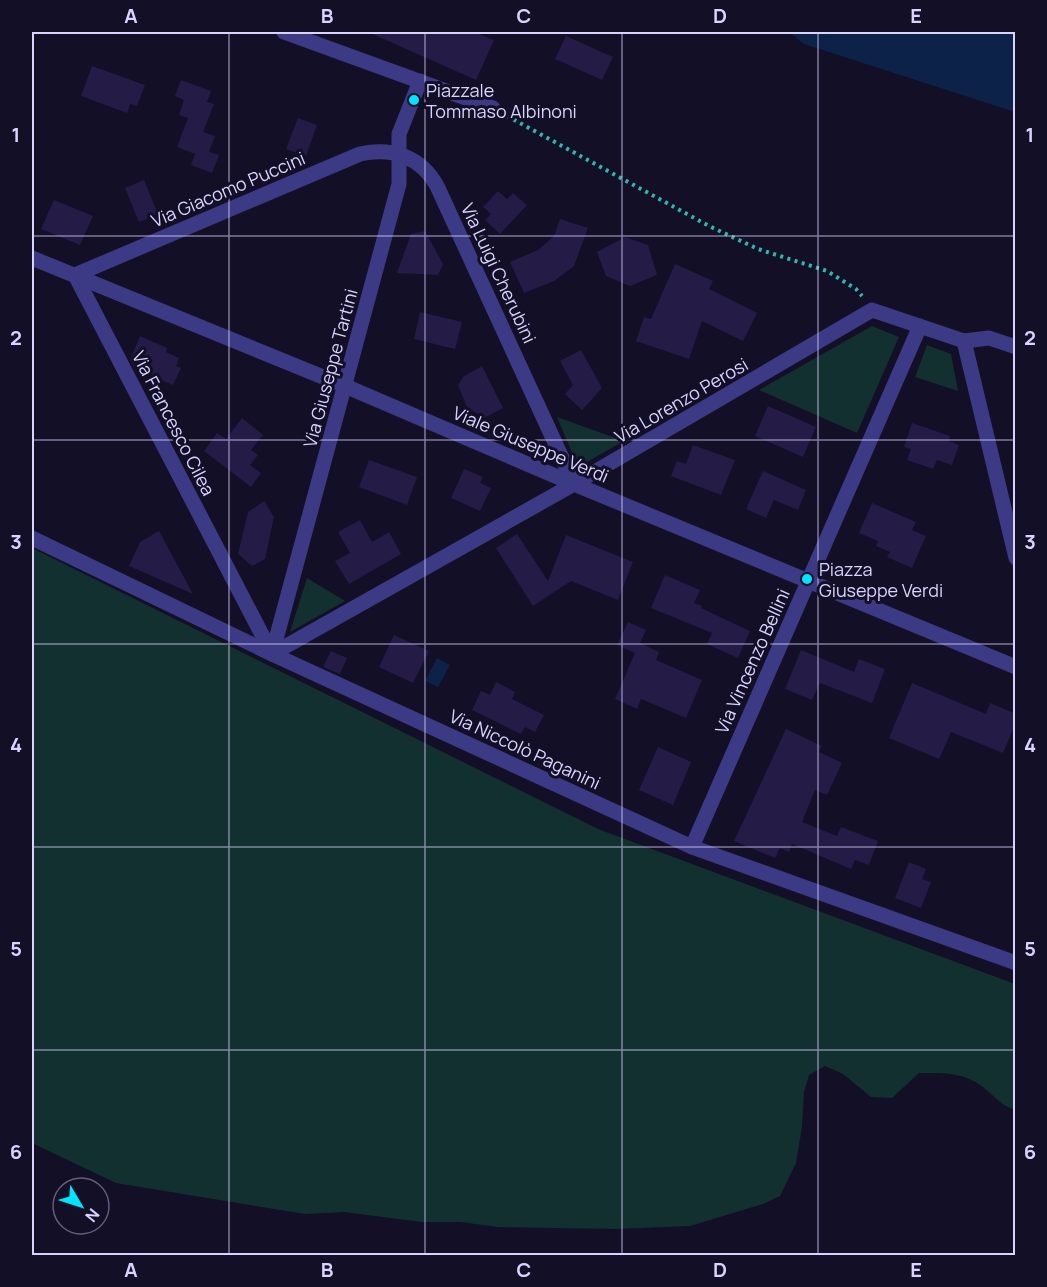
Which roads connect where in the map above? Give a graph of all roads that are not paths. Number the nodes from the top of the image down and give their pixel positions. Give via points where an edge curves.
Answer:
1 (284, 32) edge
2 (420, 81) junction
3 (493, 108) road end
4 (399, 154) junction
5 (32, 258) edge
6 (75, 275) junction
7 (920, 326) junction
8 (964, 341) junction
9 (1016, 347) edge
10 (345, 386) junction
11 (574, 484) junction
12 (32, 538) edge
13 (1016, 558) edge
14 (808, 582) junction
15 (272, 654) junction
16 (1016, 667) edge
17 (692, 847) junction
18 (1016, 963) edge

1 - 2 street
2 - 3 street
2 - 4 street via 399,134
4 - 6 street, Via Giacomo Puccini via 360,154
4 - 10 street, Via Giuseppe Tartini via 399,184
4 - 11 street, Via Luigi Cherubini via 418,162 432,178
5 - 6 street, Viale Giuseppe Verdi
6 - 10 street, Viale Giuseppe Verdi
6 - 15 street, Via Francesco Cilea
7 - 8 street
7 - 11 street, Via Lorenzo Perosi via 872,310
7 - 14 street, Via Vincenzo Bellini
8 - 9 street via 989,338
8 - 13 street
10 - 11 street, Viale Giuseppe Verdi
10 - 15 street, Via Giuseppe Tartini
11 - 14 street, Viale Giuseppe Verdi
11 - 15 street, Via Lorenzo Perosi
12 - 15 street, Via Niccolò Paganini
14 - 16 street, Viale Giuseppe Verdi
14 - 17 street, Via Vincenzo Bellini
15 - 17 street, Via Niccolò Paganini
17 - 18 street, Via Niccolò Paganini

